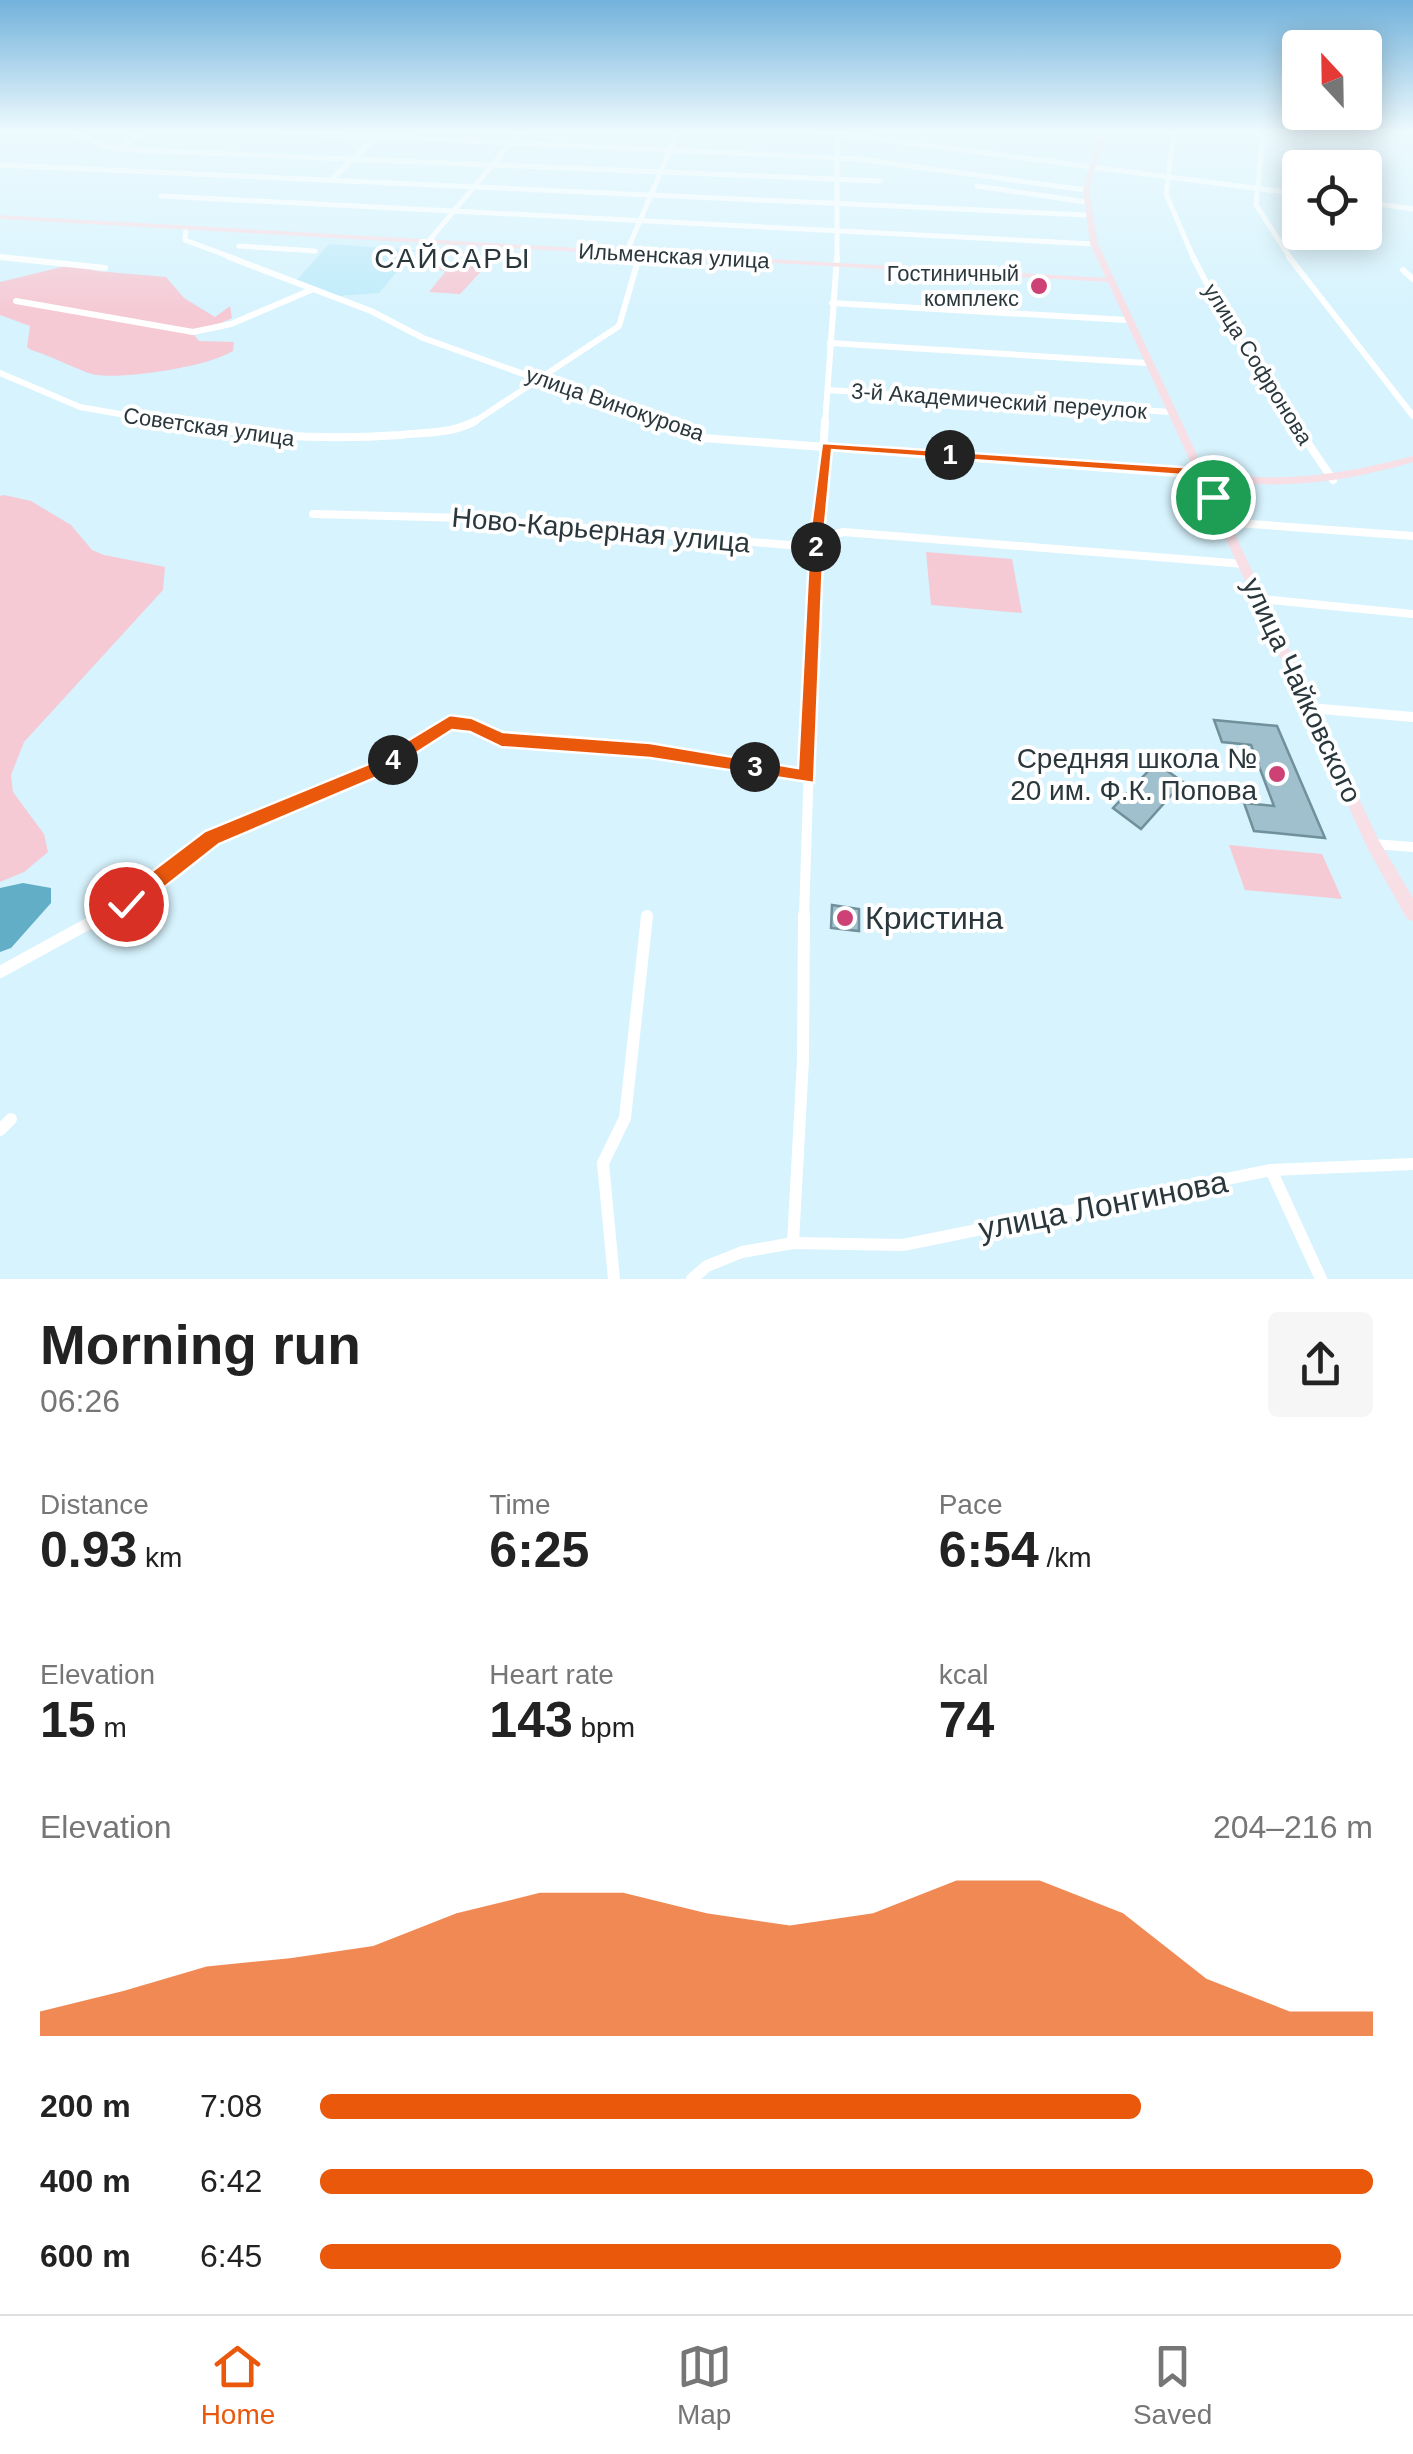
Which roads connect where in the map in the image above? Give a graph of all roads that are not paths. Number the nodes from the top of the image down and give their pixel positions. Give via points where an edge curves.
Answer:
1 (471, 192) edge
2 (586, 192) edge
3 (651, 192) edge
4 (839, 192) edge
5 (1016, 192) edge
6 (1086, 192) edge
7 (1166, 192) edge
8 (1257, 192) edge
9 (650, 195) junction
10 (161, 196) dead end
11 (1086, 202) junction
12 (838, 204) junction
13 (1382, 204) edge
14 (1413, 208) edge
15 (454, 210) junction
16 (1086, 215) junction
17 (0, 217) edge
18 (640, 220) junction
19 (186, 229) junction
20 (838, 231) junction
21 (292, 235) junction
22 (427, 243) junction
23 (1094, 244) junction
24 (239, 246) dead end
25 (277, 249) junction
26 (315, 251) dead end
27 (626, 253) junction
28 (640, 254) junction
29 (0, 257) edge
30 (836, 264) junction
31 (104, 268) dead end
32 (1404, 270) dead end
33 (1109, 280) junction
34 (1413, 280) edge
35 (311, 290) junction
36 (16, 301) dead end
37 (832, 303) junction
38 (1127, 320) junction
39 (830, 343) junction
40 (1147, 362) junction
41 (0, 373) edge
42 (541, 379) junction
43 (828, 390) junction
44 (1170, 412) junction
45 (1413, 416) edge
46 (826, 446) junction
47 (1413, 459) edge
48 (1203, 475) junction
49 (1333, 480) junction
50 (313, 514) dead end
51 (1224, 522) junction
52 (817, 535) junction
53 (1413, 536) edge
54 (1244, 564) junction
55 (1261, 599) junction
56 (1413, 614) edge
57 (1310, 708) junction
58 (1413, 717) edge
59 (807, 777) junction
60 (1373, 844) junction
61 (1413, 847) edge
62 (1413, 913) edge
63 (647, 916) dead end
64 (0, 972) edge
65 (1413, 1164) edge
66 (1272, 1170) junction
67 (792, 1242) junction
68 (614, 1279) edge
69 (692, 1279) edge
70 (1321, 1279) edge

1 - 15 street
2 - 9 street
3 - 9 street
4 - 12 street
5 - 11 street
6 - 11 main road, улица Чайковского
7 - 49 street, улица Софронова via 1174,222 1229,326
8 - 45 street via 1256,205 1274,241
9 - 12 street
9 - 18 street
10 - 15 street
11 - 16 main road, улица Чайковского
12 - 16 street
12 - 20 street
13 - 14 street
15 - 18 street
15 - 22 street
16 - 23 main road, улица Чайковского
17 - 19 main road, Ильменская улица
18 - 20 street
18 - 27 street
19 - 21 main road, Ильменская улица
19 - 35 street, улица Винокурова via 184,240
20 - 23 street
20 - 30 street
21 - 22 main road, Ильменская улица
21 - 25 street
22 - 27 main road, Ильменская улица
23 - 33 main road, улица Чайковского
24 - 25 street
25 - 26 street
27 - 28 main road, Ильменская улица
28 - 30 main road, Ильменская улица
28 - 42 street, Советская улица via 618,326
29 - 31 street
30 - 33 main road, Ильменская улица
30 - 37 street
32 - 34 street
33 - 38 main road, улица Чайковского
35 - 36 street via 231,324 193,332
35 - 42 street, улица Винокурова
37 - 38 street
37 - 39 street
38 - 40 main road, улица Чайковского
39 - 40 street
39 - 43 street
40 - 44 main road, улица Чайковского
41 - 42 street, Советская улица via 80,407 297,441 456,430
42 - 46 street, улица Винокурова via 703,438
43 - 44 street, 3-й Академический переулок
43 - 46 street
44 - 48 main road, улица Чайковского
46 - 48 street, улица Винокурова
46 - 52 street
47 - 49 main road
48 - 49 main road via 1302,484
48 - 51 main road, улица Чайковского
50 - 52 street, Ново-Карьерная улица via 465,518 789,544
51 - 53 street
51 - 54 main road, улица Чайковского
52 - 54 street, Ново-Карьерная улица
52 - 59 street
54 - 55 main road, улица Чайковского
55 - 56 street
55 - 57 main road, улица Чайковского
57 - 58 street
57 - 60 main road, улица Чайковского
59 - 64 street via 650,750 501,739 450,722 376,770 212,838 148,891
59 - 67 street
60 - 61 street
60 - 62 main road, улица Чайковского
63 - 68 street via 625,1118 603,1163
65 - 66 street, улица Лонгинова
66 - 67 street, улица Лонгинова via 903,1245
66 - 70 street
67 - 69 street, улица Лонгинова via 742,1252

